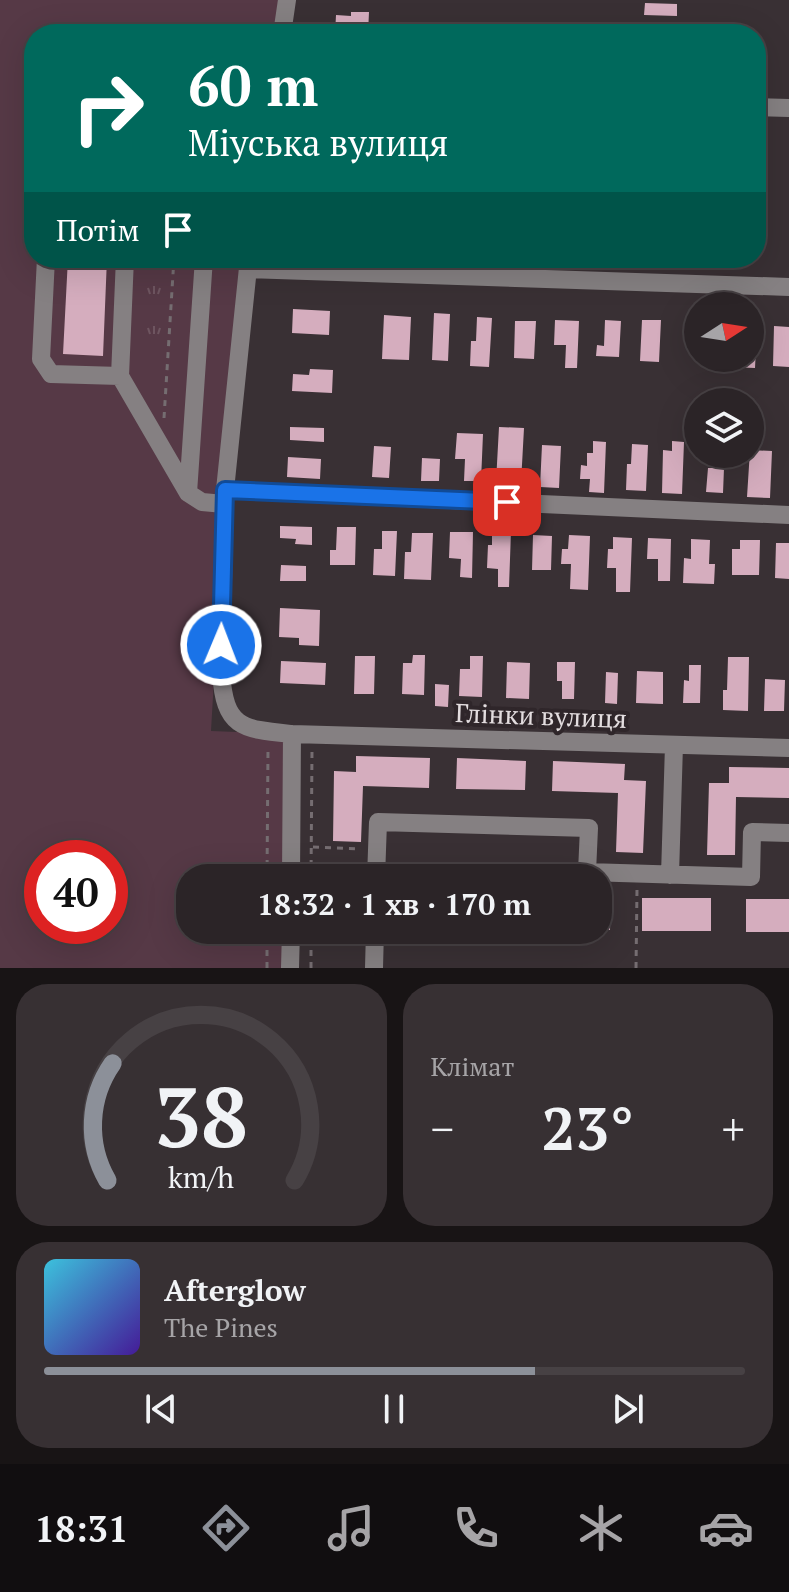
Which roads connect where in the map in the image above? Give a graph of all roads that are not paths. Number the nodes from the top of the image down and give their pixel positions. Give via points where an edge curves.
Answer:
1 (287, 0) edge
2 (283, 24) edge
3 (766, 107) edge
4 (789, 108) edge
5 (46, 268) edge
6 (125, 268) edge
7 (203, 268) edge
8 (249, 268) edge
9 (343, 268) edge
10 (789, 287) edge
11 (120, 376) junction
12 (188, 493) junction
13 (225, 497) junction
14 (789, 515) edge
15 (292, 734) junction
16 (674, 745) junction
17 (789, 748) edge
18 (789, 833) edge
19 (291, 864) edge
20 (376, 864) edge
21 (587, 864) edge
22 (612, 873) edge
23 (670, 875) junction
24 (291, 944) edge
25 (375, 944) edge
26 (290, 968) edge
27 (374, 968) edge

1 - 2 street
3 - 4 street
5 - 11 street via 41,359 51,374
6 - 11 street
7 - 12 street
8 - 13 street, Глінки вулиця
9 - 10 street
11 - 12 street
12 - 13 street via 202,502
13 - 14 street
13 - 15 street, Глінки вулиця via 223,699 239,723
15 - 16 street, Глінки вулиця
15 - 19 street
16 - 17 street, Глінки вулиця
16 - 23 street
18 - 23 street via 752,832 751,877
20 - 21 street via 378,822 589,828
22 - 23 street
24 - 26 street
25 - 27 street

